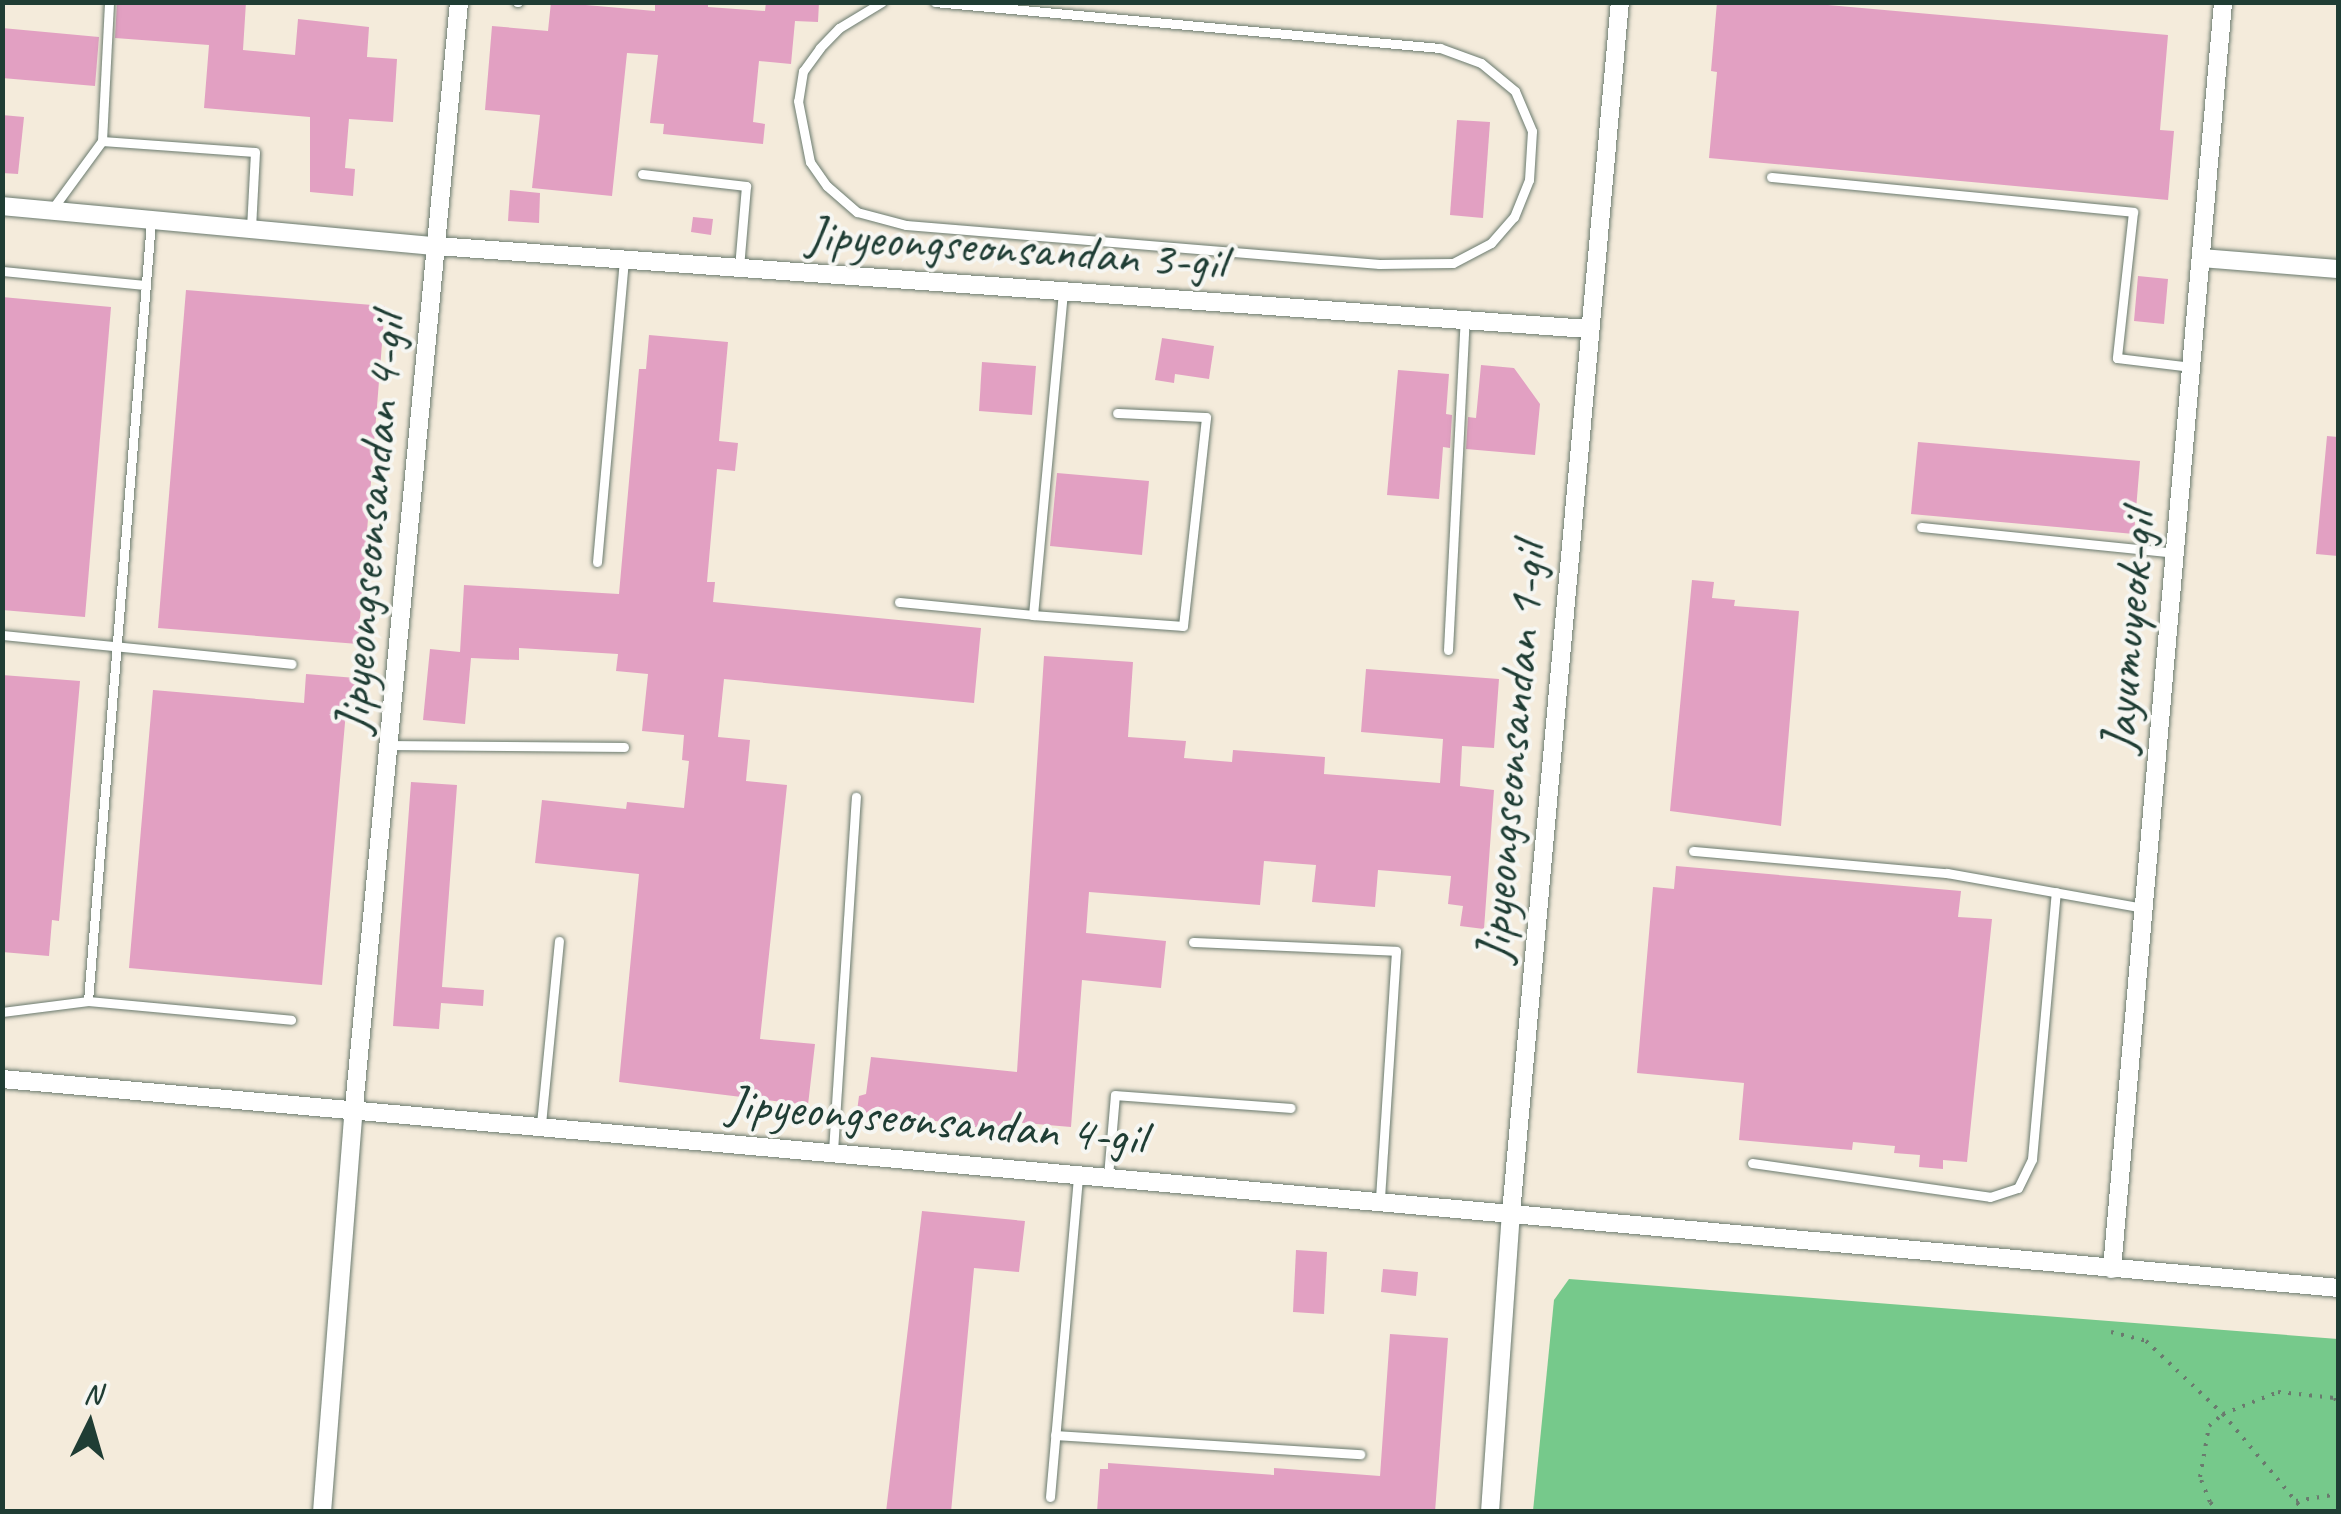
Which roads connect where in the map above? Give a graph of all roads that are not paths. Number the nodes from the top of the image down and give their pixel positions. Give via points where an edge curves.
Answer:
1 (109, 2) edge
2 (459, 2) edge
3 (882, 2) edge
4 (935, 2) edge
5 (1620, 2) edge
6 (2224, 2) edge
7 (102, 140) junction
8 (642, 174) dead end
9 (1771, 177) dead end
10 (2, 206) edge
11 (52, 210) junction
12 (151, 219) junction
13 (252, 229) junction
14 (436, 246) junction
15 (2201, 258) junction
16 (624, 260) junction
17 (739, 268) junction
18 (2338, 269) edge
19 (2, 271) edge
20 (145, 285) junction
21 (1063, 291) junction
22 (1464, 320) junction
23 (1590, 330) junction
24 (2191, 367) junction
25 (1116, 413) dead end
26 (1922, 528) dead end
27 (2175, 553) junction
28 (597, 562) dead end
29 (899, 602) dead end
30 (1033, 615) junction
31 (2, 635) edge
32 (115, 645) junction
33 (1448, 650) dead end
34 (292, 664) dead end
35 (389, 745) junction
36 (624, 747) dead end
37 (856, 796) dead end
38 (1692, 850) dead end
39 (2056, 892) junction
40 (2144, 908) junction
41 (559, 941) dead end
42 (1192, 942) dead end
43 (88, 1001) junction
44 (2, 1012) edge
45 (291, 1020) dead end
46 (2, 1079) edge
47 (354, 1107) junction
48 (1292, 1108) dead end
49 (542, 1124) junction
50 (833, 1151) junction
51 (1752, 1163) dead end
52 (1078, 1174) junction
53 (1108, 1176) junction
54 (1380, 1201) junction
55 (1511, 1213) junction
56 (2112, 1268) junction
57 (2338, 1288) edge
58 (1056, 1435) junction
59 (1360, 1454) dead end
60 (1050, 1497) dead end
61 (322, 1512) edge
62 (1490, 1512) edge

1 - 7 lane
2 - 14 street
3 - 4 lane via 820,48 803,71 798,101 810,162 858,212 906,225 1378,264 1453,262 1491,243 1514,217 1529,180 1532,131 1515,91 1481,63 1440,48
5 - 23 street, Jipyeongseonsandan 1-gil
6 - 15 street, Jayumuyeok-gil
7 - 11 lane
7 - 13 lane via 255,152
8 - 17 lane via 746,186
9 - 24 lane via 2133,212 2117,358
10 - 11 street, Jipyeongseonsandan 3-gil
11 - 12 street, Jipyeongseonsandan 3-gil
12 - 13 street, Jipyeongseonsandan 3-gil
12 - 20 lane
13 - 14 street, Jipyeongseonsandan 3-gil
14 - 16 street, Jipyeongseonsandan 3-gil
14 - 35 street, Jipyeongseonsandan 4-gil
15 - 18 street
15 - 24 street, Jayumuyeok-gil
16 - 17 street, Jipyeongseonsandan 3-gil
16 - 28 lane
17 - 21 street, Jipyeongseonsandan 3-gil
19 - 20 lane
20 - 32 lane
21 - 22 street, Jipyeongseonsandan 3-gil
21 - 30 lane
22 - 23 street, Jipyeongseonsandan 3-gil
22 - 33 lane
23 - 55 street, Jipyeongseonsandan 1-gil
24 - 27 street, Jayumuyeok-gil
25 - 30 lane via 1206,418 1183,626
26 - 27 lane
27 - 40 street, Jayumuyeok-gil
29 - 30 lane
31 - 32 lane
32 - 34 lane
32 - 43 lane
35 - 36 lane
35 - 47 street, Jipyeongseonsandan 4-gil
37 - 50 lane
38 - 39 lane via 1947,873
39 - 40 lane
39 - 51 lane via 2032,1159 2018,1188 1990,1197
40 - 56 street, Jayumuyeok-gil
41 - 49 lane
42 - 54 lane via 1396,951
43 - 44 lane
43 - 45 lane
46 - 47 street, Jipyeongseonsandan 4-gil
47 - 49 street, Jipyeongseonsandan 4-gil
47 - 61 street
48 - 53 lane via 1115,1095
49 - 50 street, Jipyeongseonsandan 4-gil
50 - 52 street, Jipyeongseonsandan 4-gil
52 - 53 street, Jipyeongseonsandan 4-gil
52 - 58 lane
53 - 54 street, Jipyeongseonsandan 4-gil
54 - 55 street, Jipyeongseonsandan 4-gil
55 - 56 street
55 - 62 street, Jipyeongseonsandan 1-gil
56 - 57 street
58 - 59 lane
58 - 60 lane

